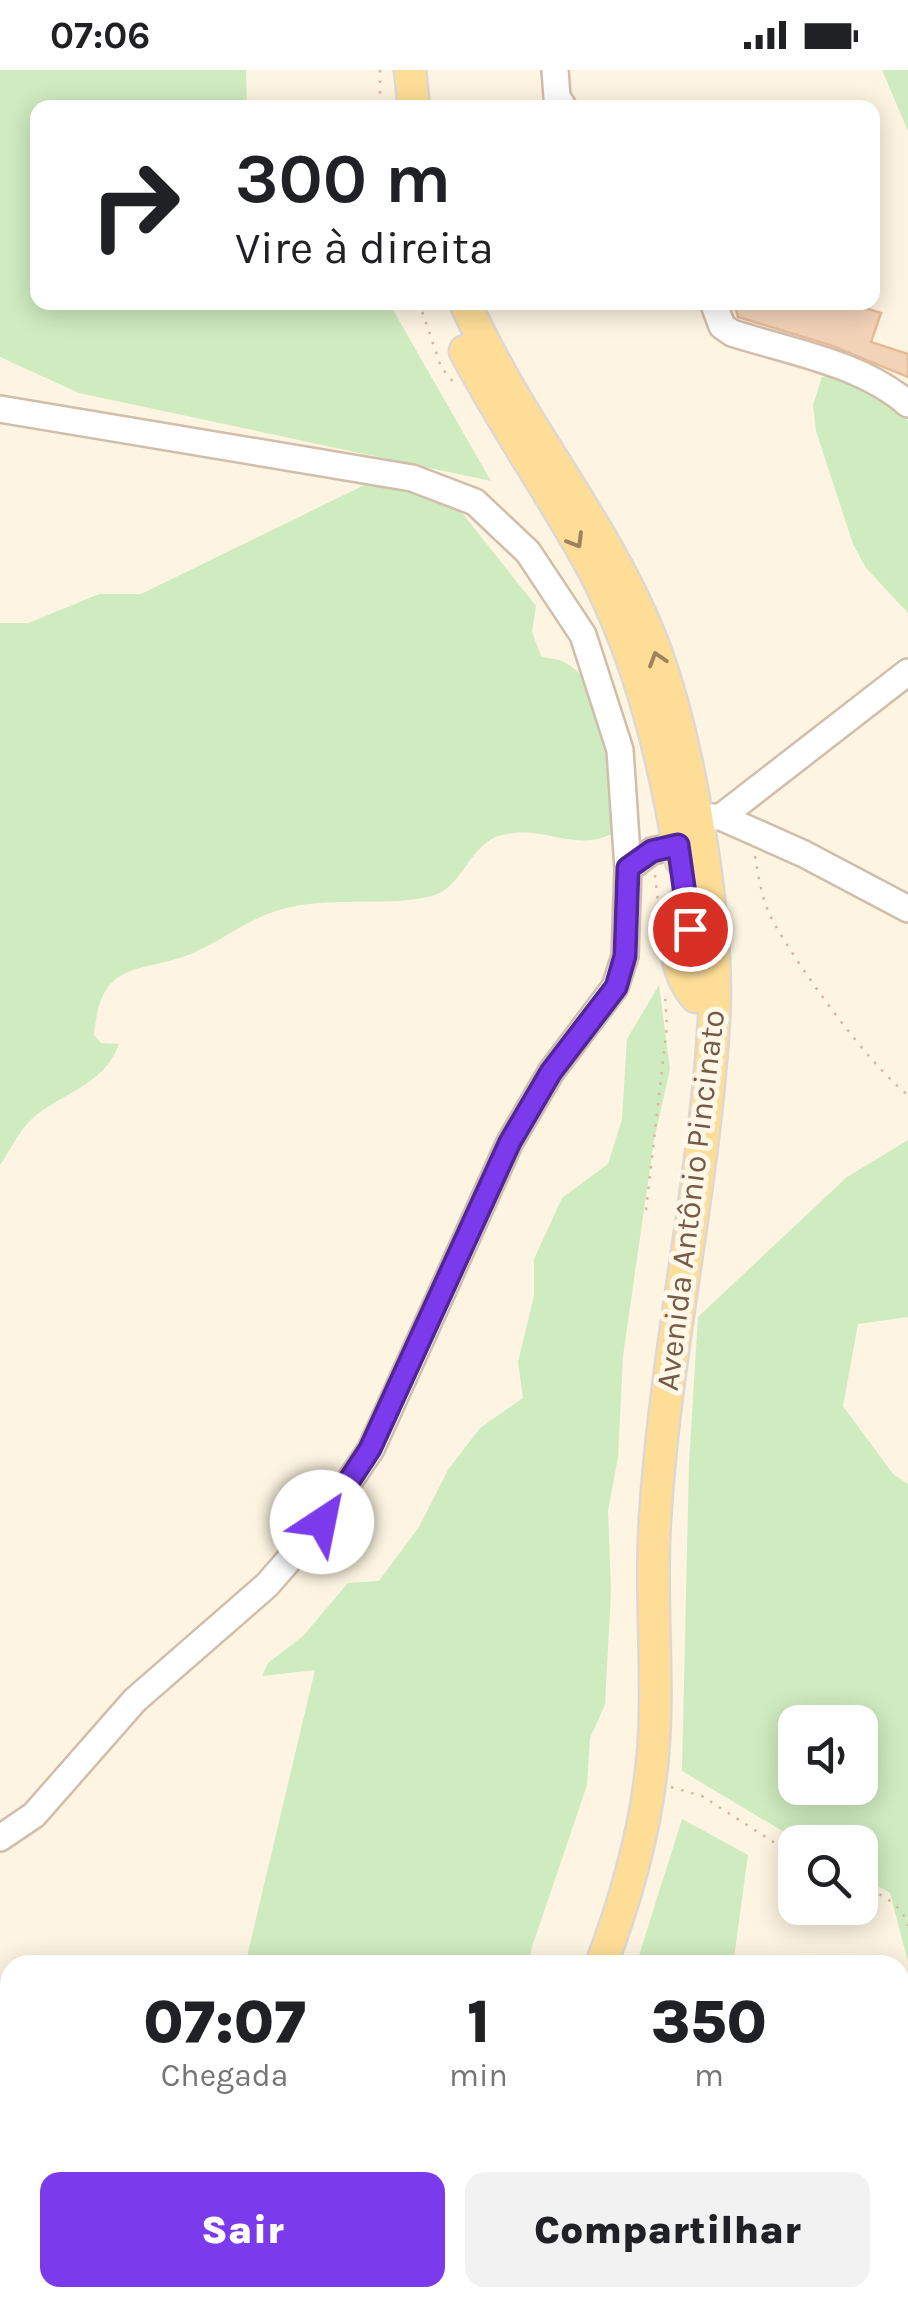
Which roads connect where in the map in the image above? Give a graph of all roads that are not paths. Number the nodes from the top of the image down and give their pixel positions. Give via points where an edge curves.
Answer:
1 (410, 70) edge
2 (428, 70) edge
3 (555, 70) edge
4 (413, 100) edge
5 (431, 100) edge
6 (561, 100) edge
7 (447, 310) edge
8 (468, 310) edge
9 (717, 310) edge
10 (908, 404) edge
11 (0, 410) edge
12 (908, 672) edge
13 (708, 818) junction
14 (678, 845) junction
15 (628, 868) junction
16 (696, 891) junction
17 (908, 909) edge
18 (0, 1838) edge
19 (585, 1955) edge
20 (604, 1955) edge

1 - 4 main road
2 - 5 main road
3 - 6 street
7 -> 14 main road, Avenida Antônio Pincinato via 490,398 593,570 629,648 656,729
13 -> 8 main road, Avenida Antônio Pincinato via 653,645 612,556
9 - 10 street via 732,333 851,370
11 - 15 street via 412,478 475,502 528,552 583,635 620,750
12 - 13 street
13 - 16 main road, Avenida Antônio Pincinato
13 - 17 street via 754,830
14 - 15 street via 652,851
14 - 16 main road, Avenida Antônio Pincinato
15 - 18 street via 625,956 616,987 551,1072 510,1142 370,1449 322,1522 267,1585 135,1700 34,1816
16 - 19 main road, Avenida Antônio Pincinato via 676,916 682,980 696,997 641,1454 636,1744 620,1839
16 - 20 main road, Avenida Antônio Pincinato via 713,967 706,1101 654,1524 650,1780 633,1865

